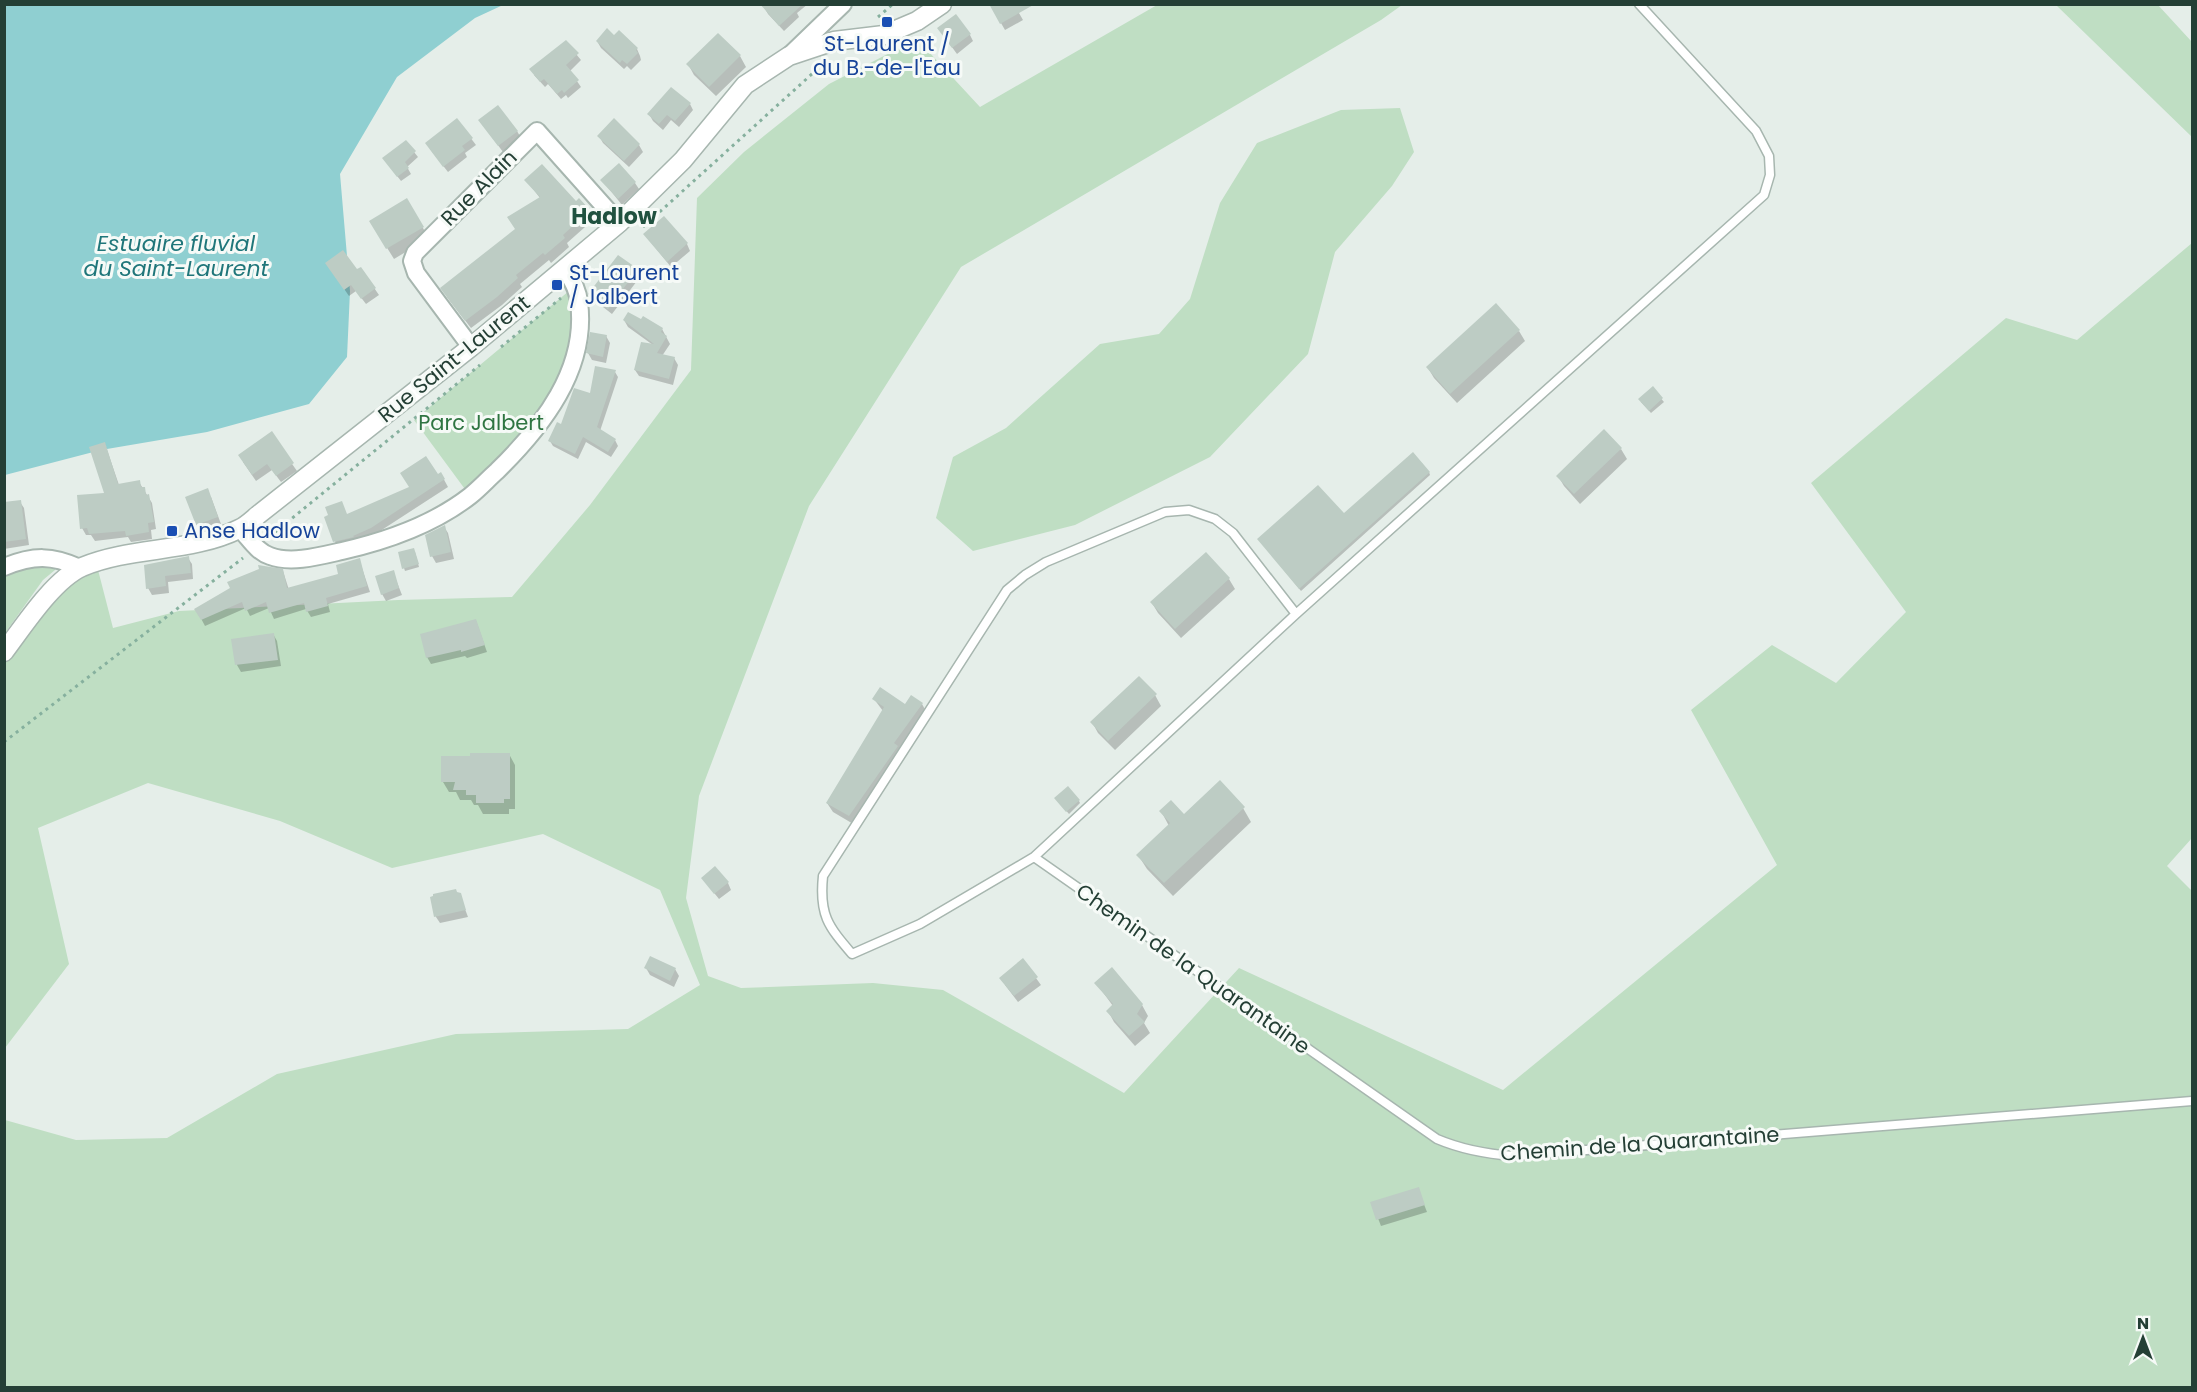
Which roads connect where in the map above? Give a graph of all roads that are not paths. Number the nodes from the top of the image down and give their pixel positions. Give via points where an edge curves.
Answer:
1 (843, 4) edge
2 (942, 4) edge
3 (1639, 4) edge
4 (789, 56) junction
5 (619, 224) junction
6 (565, 268) junction
7 (471, 347) junction
8 (240, 528) junction
9 (4, 567) edge
10 (80, 568) junction
11 (1296, 614) junction
12 (4, 652) edge
13 (1034, 858) junction
14 (2193, 1101) edge

1 - 4 street
2 - 4 street, Rue Saint-Laurent via 901,30 834,41
3 - 11 lane via 1756,131 1768,156 1770,175 1764,195
4 - 5 street, Rue Saint-Laurent via 736,93 683,160
5 - 6 street, Rue Saint-Laurent
5 - 7 street, Rue Alain via 537,130 415,253 412,261 416,273
6 - 7 street, Rue Saint-Laurent
6 - 8 street via 579,301 574,361 540,424 470,496 434,519 397,534 360,547 303,558 268,556
7 - 8 street, Rue Saint-Laurent
8 - 10 street, Rue Saint-Laurent
9 - 10 street via 48,557
10 - 12 street, Rue Saint-Laurent via 46,598
11 - 13 lane
11 - 13 lane via 1233,533 1215,519 1189,510 1165,512 1032,570 1006,590 840,847 823,876 823,909 830,929 852,954 920,924
13 - 14 lane, Chemin de la Quarantaine via 1437,1139 1480,1153 1513,1156

